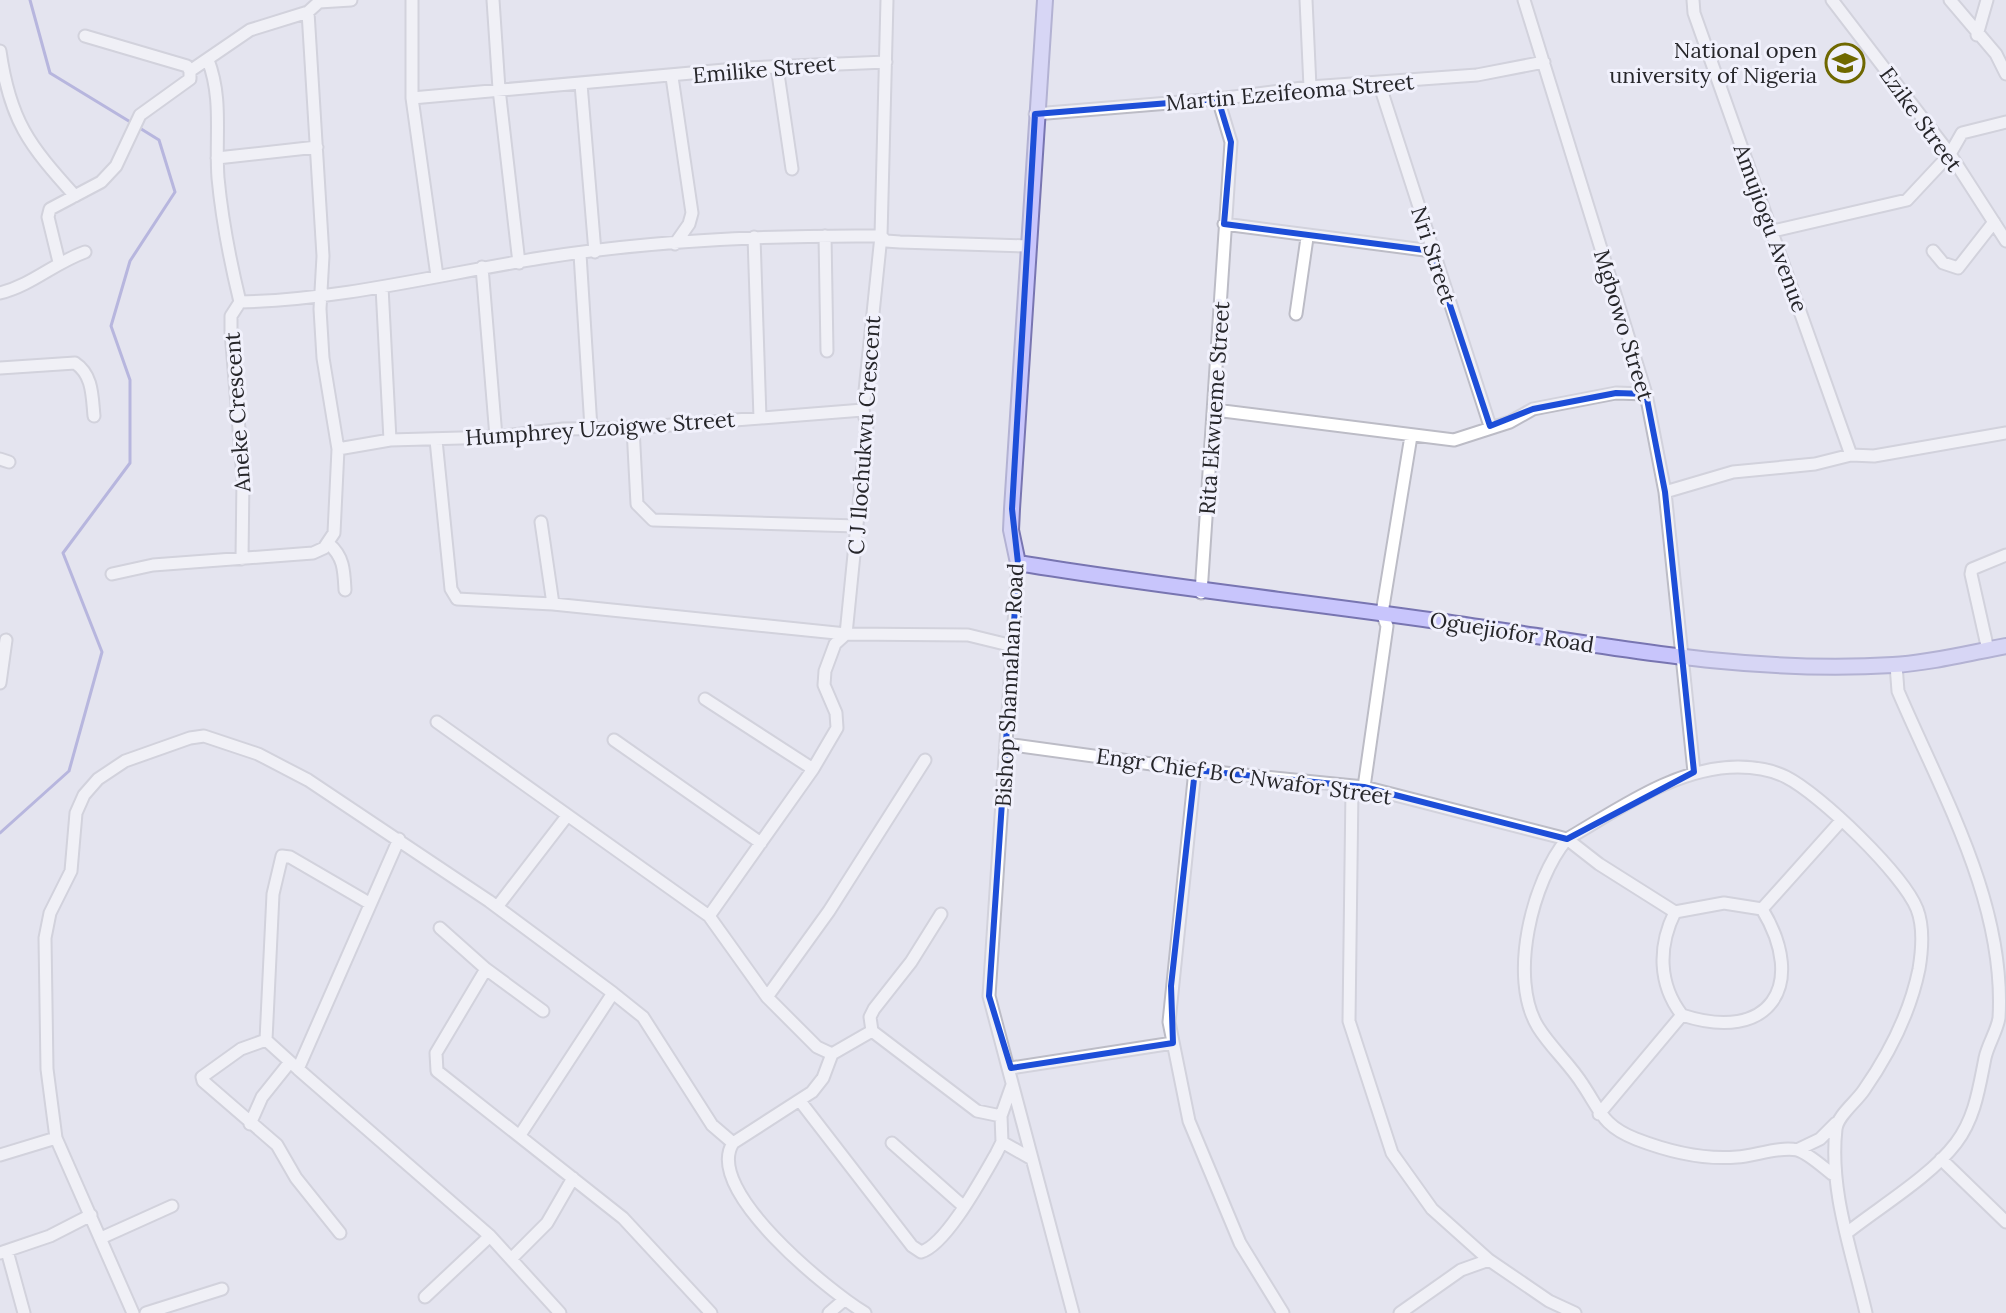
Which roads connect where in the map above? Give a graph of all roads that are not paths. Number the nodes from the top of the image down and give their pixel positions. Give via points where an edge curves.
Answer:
1 (351, 0) edge
2 (412, 0) edge
3 (493, 0) edge
4 (887, 0) edge
5 (1045, 0) edge
6 (1306, 0) edge
7 (1524, 0) edge
8 (1693, 0) edge
9 (1832, 0) edge
10 (1950, 0) edge
11 (1987, 0) edge
12 (319, 1) edge
13 (308, 12) junction
14 (1977, 35) junction
15 (85, 36) dead end
16 (0, 51) edge
17 (208, 60) junction
18 (886, 62) junction
19 (1544, 62) junction
20 (777, 67) junction
21 (190, 71) junction
22 (2006, 74) edge
23 (672, 77) junction
24 (1379, 83) junction
25 (581, 84) junction
26 (1310, 87) junction
27 (499, 89) junction
28 (412, 98) junction
29 (1218, 99) junction
30 (1035, 114) junction
31 (2006, 122) edge
32 (317, 147) junction
33 (1950, 154) junction
34 (217, 158) junction
35 (792, 169) dead end
36 (75, 196) junction
37 (1994, 222) junction
38 (1224, 224) junction
39 (1773, 231) junction
40 (825, 236) junction
41 (881, 236) junction
42 (754, 237) junction
43 (1307, 238) junction
44 (2006, 241) edge
45 (675, 244) junction
46 (1028, 246) junction
47 (1432, 251) junction
48 (1933, 251) dead end
49 (85, 252) dead end
50 (595, 252) junction
51 (580, 254) junction
52 (59, 262) junction
53 (519, 263) junction
54 (482, 267) junction
55 (437, 276) junction
56 (382, 287) junction
57 (321, 293) junction
58 (0, 294) edge
59 (240, 302) junction
60 (1296, 314) dead end
61 (827, 351) dead end
62 (0, 368) edge
63 (1646, 394) junction
64 (863, 410) junction
65 (1215, 410) junction
66 (94, 416) dead end
67 (760, 418) junction
68 (1490, 426) junction
69 (591, 428) junction
70 (633, 428) junction
71 (2006, 433) edge
72 (1411, 436) junction
73 (496, 437) junction
74 (390, 440) junction
75 (436, 440) junction
76 (338, 449) junction
77 (1851, 455) junction
78 (1665, 492) junction
79 (541, 522) dead end
80 (857, 526) junction
81 (329, 544) junction
82 (2006, 555) edge
83 (242, 559) junction
84 (1018, 563) junction
85 (112, 574) dead end
86 (345, 590) dead end
87 (1201, 593) junction
88 (553, 604) junction
89 (1382, 613) junction
90 (846, 634) junction
91 (6, 640) dead end
92 (1013, 646) junction
93 (2006, 646) edge
94 (1988, 650) junction
95 (1680, 659) junction
96 (1896, 665) junction
97 (0, 683) edge
98 (705, 699) dead end
99 (437, 722) dead end
100 (614, 740) dead end
101 (1010, 744) junction
102 (925, 760) dead end
103 (813, 769) junction
104 (1195, 770) junction
105 (1694, 772) junction
106 (1358, 788) junction
107 (567, 816) junction
108 (1840, 822) junction
109 (399, 839) junction
110 (1567, 839) junction
111 (761, 843) junction
112 (369, 903) junction
113 (497, 907) junction
114 (1762, 909) junction
115 (1675, 912) junction
116 (941, 914) dead end
117 (709, 916) junction
118 (440, 928) dead end
119 (486, 969) junction
120 (613, 993) junction
121 (2003, 995) edge
122 (767, 997) junction
123 (543, 1011) dead end
124 (1682, 1015) junction
125 (872, 1031) junction
126 (266, 1040) junction
127 (1173, 1043) junction
128 (832, 1054) junction
129 (294, 1066) junction
130 (1011, 1068) junction
131 (1013, 1084) junction
132 (800, 1101) junction
133 (1599, 1114) junction
134 (1001, 1116) junction
135 (1836, 1123) junction
136 (250, 1124) junction
137 (520, 1135) junction
138 (56, 1138) junction
139 (1002, 1142) junction
140 (733, 1143) junction
141 (892, 1143) dead end
142 (1797, 1150) junction
143 (0, 1155) edge
144 (1032, 1159) junction
145 (1941, 1159) junction
146 (1832, 1174) junction
147 (573, 1178) junction
148 (962, 1205) junction
149 (172, 1206) dead end
150 (91, 1215) junction
151 (2006, 1222) edge
152 (1848, 1232) junction
153 (340, 1233) dead end
154 (490, 1236) junction
155 (101, 1238) junction
156 (3, 1252) edge
157 (511, 1259) junction
158 (1489, 1260) junction
159 (222, 1289) dead end
160 (425, 1297) dead end
161 (844, 1300) junction
162 (24, 1313) edge
163 (133, 1313) edge
164 (146, 1313) edge
165 (560, 1313) edge
166 (711, 1313) edge
167 (829, 1313) edge
168 (865, 1313) edge
169 (1073, 1313) edge
170 (1283, 1313) edge
171 (1400, 1313) edge
172 (1575, 1313) edge
173 (1866, 1313) edge

1 - 12 street
2 - 28 street
3 - 27 street
4 - 18 street, C J Ilochukwu Crescent
5 - 30 main road, Bishop Shannahan Road
6 - 26 street
7 - 19 street, Mgbowo Street
8 - 39 street, Amujiogu Avenue
9 - 33 street, Ezike Street
10 - 14 street
11 - 14 street
12 - 13 street
13 - 17 street via 250,30
13 - 32 street
14 - 22 street
15 - 21 street
16 - 36 street via 17,123
17 - 21 street
17 - 34 street via 217,89
18 - 20 street, Emilike Street
18 - 41 street, C J Ilochukwu Crescent
19 - 24 street, Martin Ezeifeoma Street via 1477,75
19 - 63 street, Mgbowo Street
20 - 23 street, Emilike Street
20 - 35 street
21 - 36 street via 190,79 140,115 110,173
23 - 25 street
23 - 45 street, Emilike Street via 692,213
24 - 26 street, Martin Ezeifeoma Street
24 - 47 street, Nri Street
25 - 27 street
25 - 50 street
26 - 29 street, Martin Ezeifeoma Street
27 - 28 street
27 - 53 street
28 - 55 street
29 - 30 street, Martin Ezeifeoma Street
29 - 38 street, Rita Ekwueme Street via 1231,142
30 - 46 main road, Bishop Shannahan Road
31 - 33 street via 1962,133
32 - 34 street
32 - 57 street
33 - 37 street, Ezike Street
33 - 39 street via 1907,200
34 - 59 street via 226,240
36 - 52 street via 48,212
37 - 44 street, Ezike Street
37 - 48 street via 1958,268 1943,263
38 - 43 street
38 - 65 street, Rita Ekwueme Street
39 - 77 street, Amujiogu Avenue
40 - 41 street, Aneke Crescent
40 - 42 street, Aneke Crescent
40 - 61 street
41 - 46 street, Aneke Crescent via 900,242
41 - 64 street, C J Ilochukwu Crescent
42 - 45 street, Aneke Crescent
42 - 67 street
43 - 47 street
43 - 60 street
45 - 50 street, Aneke Crescent
46 - 84 main road, Bishop Shannahan Road via 1011,530
47 - 68 street, Nri Street
49 - 52 street
50 - 51 street, Aneke Crescent
51 - 53 street, Aneke Crescent
51 - 69 street
52 - 58 street via 34,281
53 - 54 street, Aneke Crescent
54 - 55 street, Aneke Crescent
54 - 73 street
55 - 56 street, Aneke Crescent
56 - 57 street, Aneke Crescent
56 - 74 street
57 - 59 street, Aneke Crescent
57 - 76 street via 326,394
59 - 83 street, Aneke Crescent via 231,316 231,332 243,478
62 - 66 street via 75,363 91,386
63 - 68 street via 1616,393 1533,409
63 - 78 street, Mgbowo Street
64 - 67 street, Humphrey Uzoigwe Street
64 - 80 street, C J Ilochukwu Crescent via 867,425
65 - 72 street
65 - 87 street, Rita Ekwueme Street
67 - 70 street, Humphrey Uzoigwe Street
68 - 72 street via 1454,440
69 - 70 street, Humphrey Uzoigwe Street
69 - 73 street, Humphrey Uzoigwe Street
70 - 80 street via 637,504 653,520
71 - 77 street via 1874,456
72 - 89 street
73 - 75 street, Humphrey Uzoigwe Street
74 - 75 street, Humphrey Uzoigwe Street
74 - 76 street, Humphrey Uzoigwe Street
75 - 88 street via 451,589 457,599
76 - 81 street
77 - 78 street via 1733,472
78 - 95 street, Mgbowo Street
79 - 88 street
80 - 90 street, C J Ilochukwu Crescent
81 - 83 street via 313,553
81 - 86 street via 343,565
82 - 94 street via 1971,574
83 - 85 street via 153,565
84 - 87 main road, Oguejiofor Road
84 - 92 street, Bishop Shannahan Road
87 - 89 main road, Oguejiofor Road
88 - 90 street
89 - 95 main road, Oguejiofor Road
89 - 106 street via 1387,626
90 - 92 street via 968,635
90 - 103 street via 835,644 825,671 826,694 839,721
91 - 97 street
92 - 101 street, Bishop Shannahan Road
93 - 94 main road, Oguejiofor Road
94 - 96 main road, Oguejiofor Road
95 - 96 main road, Oguejiofor Road
95 - 105 street, Mgbowo Street
96 - 121 street via 1898,691 1990,901
98 - 103 street
99 - 107 street
100 - 111 street
101 - 104 street, Engr Chief B C Nwafor Street
101 - 130 street, Bishop Shannahan Road via 989,996
102 - 122 street
103 - 111 street
104 - 106 street, Engr Chief B C Nwafor Street
104 - 127 street via 1171,986
105 - 108 street via 1737,767 1782,775 1806,788
105 - 110 street
106 - 110 street, Engr Chief B C Nwafor Street
106 - 158 street via 1349,1021 1392,1153 1432,1209
107 - 113 street
107 - 117 street
108 - 114 street
108 - 135 street via 1873,850 1910,896 1922,935 1907,1011 1882,1061
109 - 112 street
109 - 113 street
109 - 138 street via 272,761 204,736 125,761 98,779 76,813 71,871 50,913 45,938 47,1069
110 - 115 street
110 - 133 street via 1556,852 1536,902 1523,976 1537,1026 1584,1085
111 - 117 street
112 - 126 street via 282,856 273,894
112 - 129 street
113 - 120 street
114 - 115 street via 1724,903
114 - 124 street via 1783,958 1784,980 1775,997 1760,1014 1741,1021
115 - 124 street via 1664,945 1664,981
116 - 125 street via 874,1009
117 - 122 street
118 - 119 street
119 - 123 street
119 - 137 street via 435,1062 437,1071
120 - 137 street
120 - 140 street via 643,1017 712,1125
121 - 145 street via 1974,1110 1957,1143
122 - 128 street via 817,1047
124 - 133 street
125 - 128 street
125 - 134 street via 977,1111
126 - 129 street
126 - 136 street via 241,1049 202,1077
127 - 130 street
127 - 170 street via 1189,1121 1218,1196
128 - 132 street via 823,1078
129 - 136 street via 262,1097
129 - 154 street
130 - 131 street, Bishop Shannahan Road
131 - 134 street
131 - 144 street, Bishop Shannahan Road
132 - 140 street
132 - 148 street via 921,1252 932,1249
133 - 142 street via 1639,1140 1707,1158
134 - 139 street
135 - 142 street via 1820,1139
135 - 146 street
136 - 153 street via 277,1145
137 - 147 street
138 - 143 street
138 - 150 street
139 - 144 street
139 - 148 street
140 - 161 street via 727,1162 750,1209 789,1253
141 - 148 street
142 - 146 street
144 - 169 street, Bishop Shannahan Road
145 - 151 street
145 - 152 street
146 - 152 street
147 - 157 street via 547,1223
147 - 166 street via 645,1237
149 - 155 street
150 - 155 street
150 - 156 street
152 - 173 street
154 - 157 street
154 - 160 street
155 - 163 street
156 - 162 street
157 - 165 street
158 - 171 street via 1461,1270
158 - 172 street
159 - 164 street
161 - 167 street
161 - 168 street

